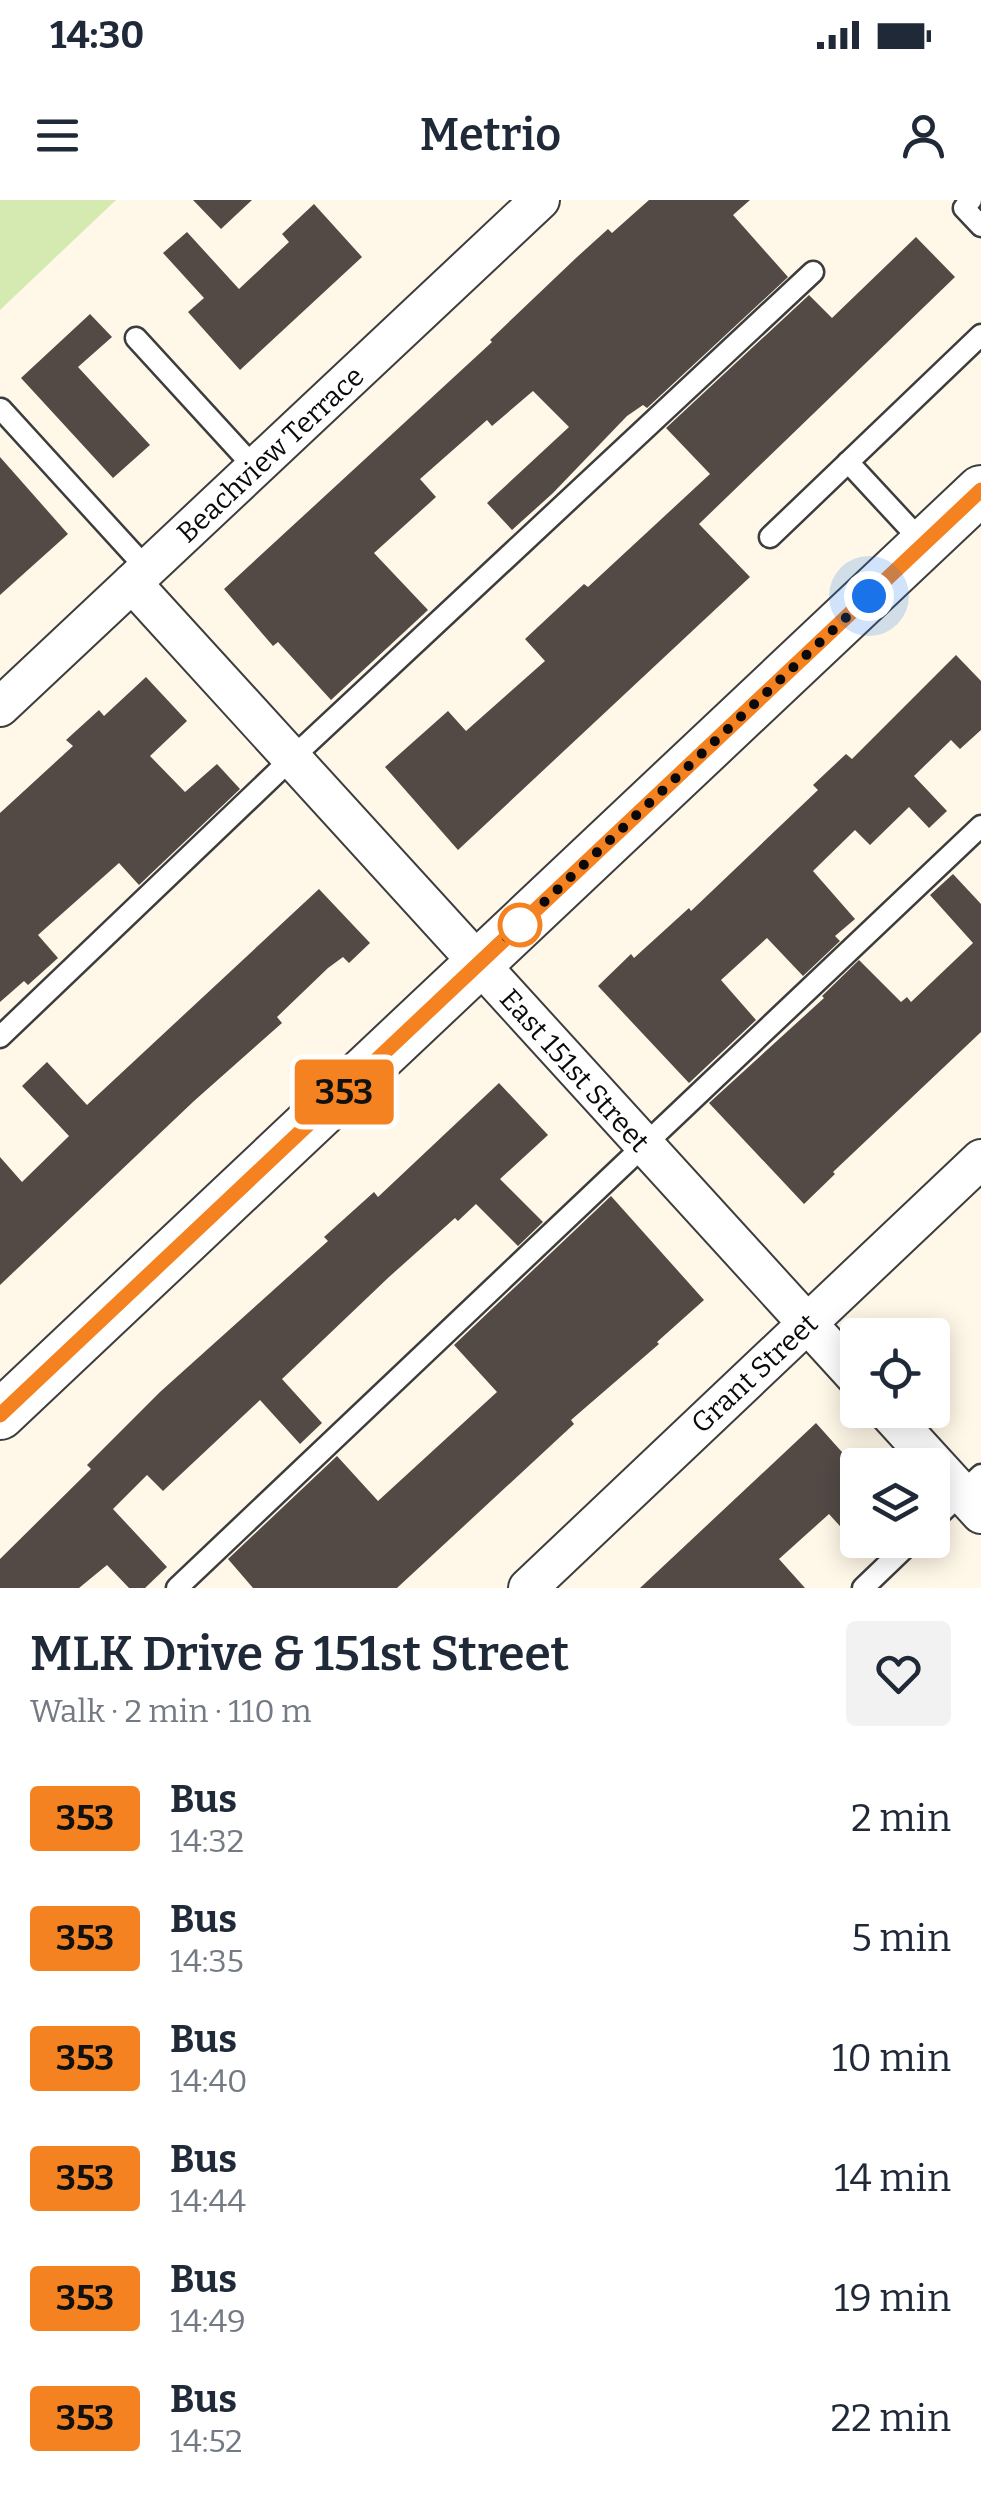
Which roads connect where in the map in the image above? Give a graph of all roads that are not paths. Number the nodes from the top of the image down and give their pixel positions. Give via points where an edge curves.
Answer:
1 (540, 200) edge
2 (967, 204) edge
3 (981, 226) edge
4 (813, 272) dead end
5 (981, 335) edge
6 (136, 338) dead end
7 (1, 409) edge
8 (848, 462) junction
9 (255, 468) junction
10 (981, 490) edge
11 (770, 537) dead end
12 (924, 544) junction
13 (140, 576) junction
14 (0, 707) edge
15 (291, 759) junction
16 (981, 826) edge
17 (478, 964) junction
18 (0, 1037) edge
19 (642, 1144) junction
20 (981, 1159) edge
21 (807, 1324) junction
22 (840, 1359) edge
23 (0, 1415) edge
24 (905, 1428) edge
25 (975, 1494) edge
26 (950, 1510) edge
27 (894, 1558) edge
28 (176, 1588) edge
29 (528, 1588) edge
30 (863, 1588) edge

1 - 9 street, Beachview Terrace
2 - 3 lane
4 - 15 lane
5 - 8 lane
6 - 9 lane
7 - 13 lane
8 - 11 lane
8 - 12 lane
9 - 13 street, Beachview Terrace
10 - 12 street
12 - 17 street
13 - 14 street, Beachview Terrace
13 - 15 street, East 151st Street
15 - 17 street, East 151st Street
15 - 18 lane
16 - 19 lane
17 - 19 street, East 151st Street
17 - 23 street
19 - 21 street, East 151st Street
19 - 28 lane
20 - 21 street, Grant Street
21 - 22 street, East 151st Street
21 - 29 street, Grant Street
24 - 25 street
25 - 26 lane
27 - 30 lane

